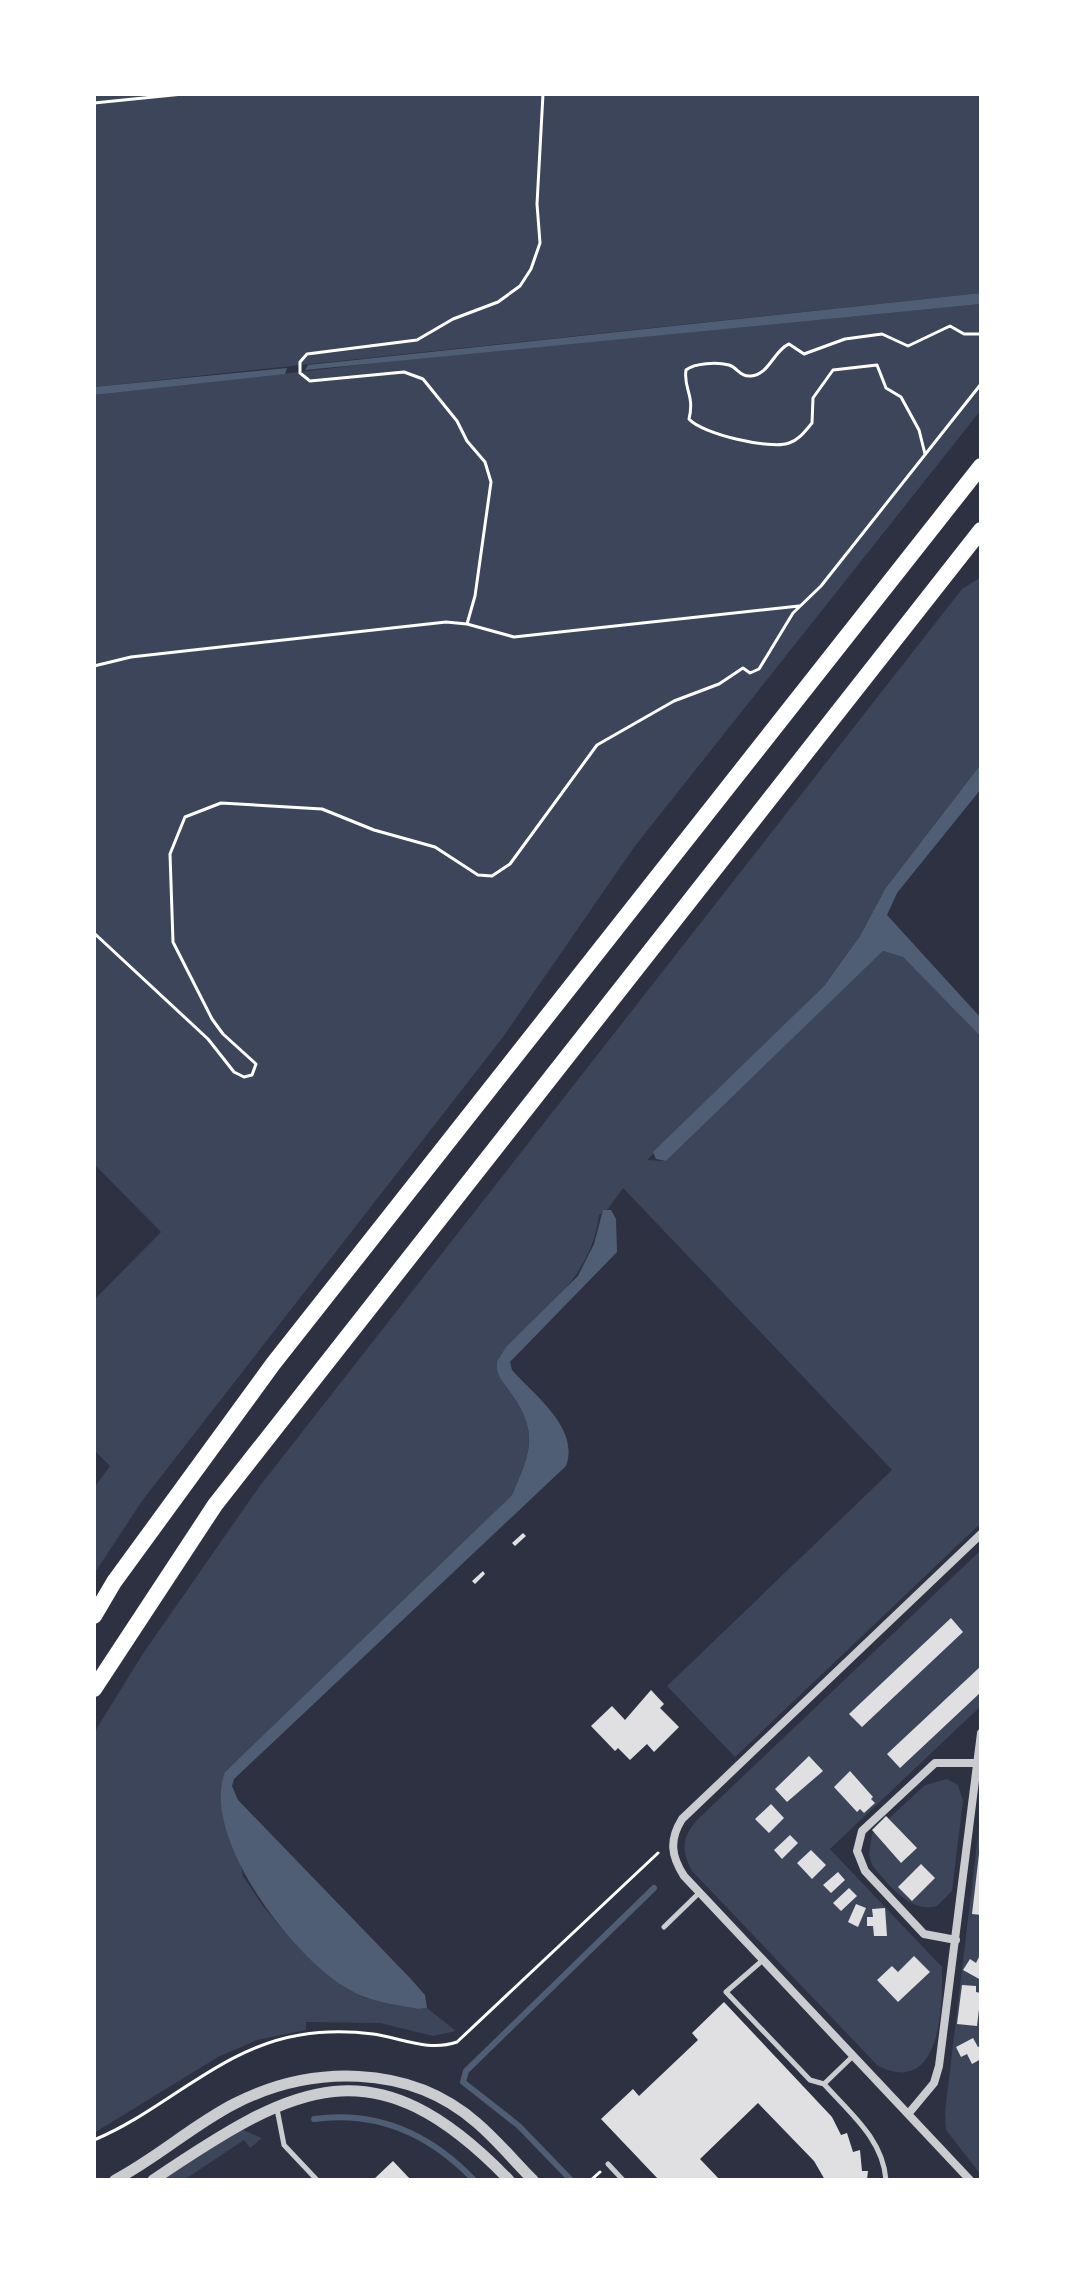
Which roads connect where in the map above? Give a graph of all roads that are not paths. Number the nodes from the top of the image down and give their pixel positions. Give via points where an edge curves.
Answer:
1 (981, 466) edge
2 (981, 530) edge
3 (981, 1534) edge
4 (94, 1616) edge
5 (94, 1689) edge
6 (981, 1733) edge
7 (977, 1763) junction
8 (699, 1893) junction
9 (664, 1927) dead end
10 (956, 1940) junction
11 (763, 1959) junction
12 (854, 2055) junction
13 (824, 2084) junction
14 (276, 2104) junction
15 (909, 2113) junction
16 (608, 2164) dead end
17 (115, 2180) edge
18 (153, 2180) edge
19 (317, 2180) edge
20 (509, 2180) edge
21 (533, 2180) edge
22 (623, 2180) edge
23 (886, 2180) edge
24 (970, 2180) edge

1 - 4 highway via 273,1364
2 - 5 highway via 215,1505
3 - 8 street via 682,1819 672,1851
6 - 7 street
7 - 10 street
7 - 10 street via 935,1763 862,1831 857,1851 865,1871 924,1934
8 - 9 lane
8 - 11 street
10 - 15 street via 934,2083
11 - 12 street
11 - 13 lane via 726,1992 810,2080
12 - 13 lane
12 - 15 street
13 - 23 lane via 868,2133 881,2154
14 - 18 street
14 - 19 lane via 284,2145
14 - 20 street via 344,2091 404,2102 463,2134
15 - 24 street
16 - 22 lane
17 - 21 street via 232,2105 274,2086 333,2074 381,2079 441,2100 475,2121

